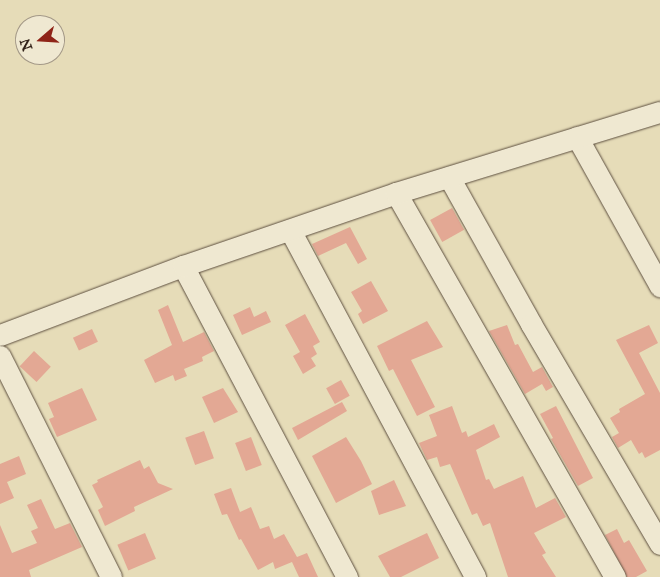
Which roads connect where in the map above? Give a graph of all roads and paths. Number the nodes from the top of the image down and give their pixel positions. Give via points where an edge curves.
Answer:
1 (660, 112) edge
2 (577, 137) junction
3 (449, 177) junction
4 (396, 193) junction
5 (290, 230) junction
6 (183, 266) junction
7 (660, 286) edge
8 (0, 335) edge
9 (0, 356) edge
10 (660, 544) edge
11 (111, 577) edge
12 (348, 577) edge
13 (475, 577) edge
14 (615, 577) edge

1 - 2 street
2 - 3 street
2 - 7 street
3 - 4 street
3 - 10 street
4 - 5 street
4 - 14 street
5 - 6 street
5 - 13 street
6 - 8 street
6 - 12 street
9 - 11 street

